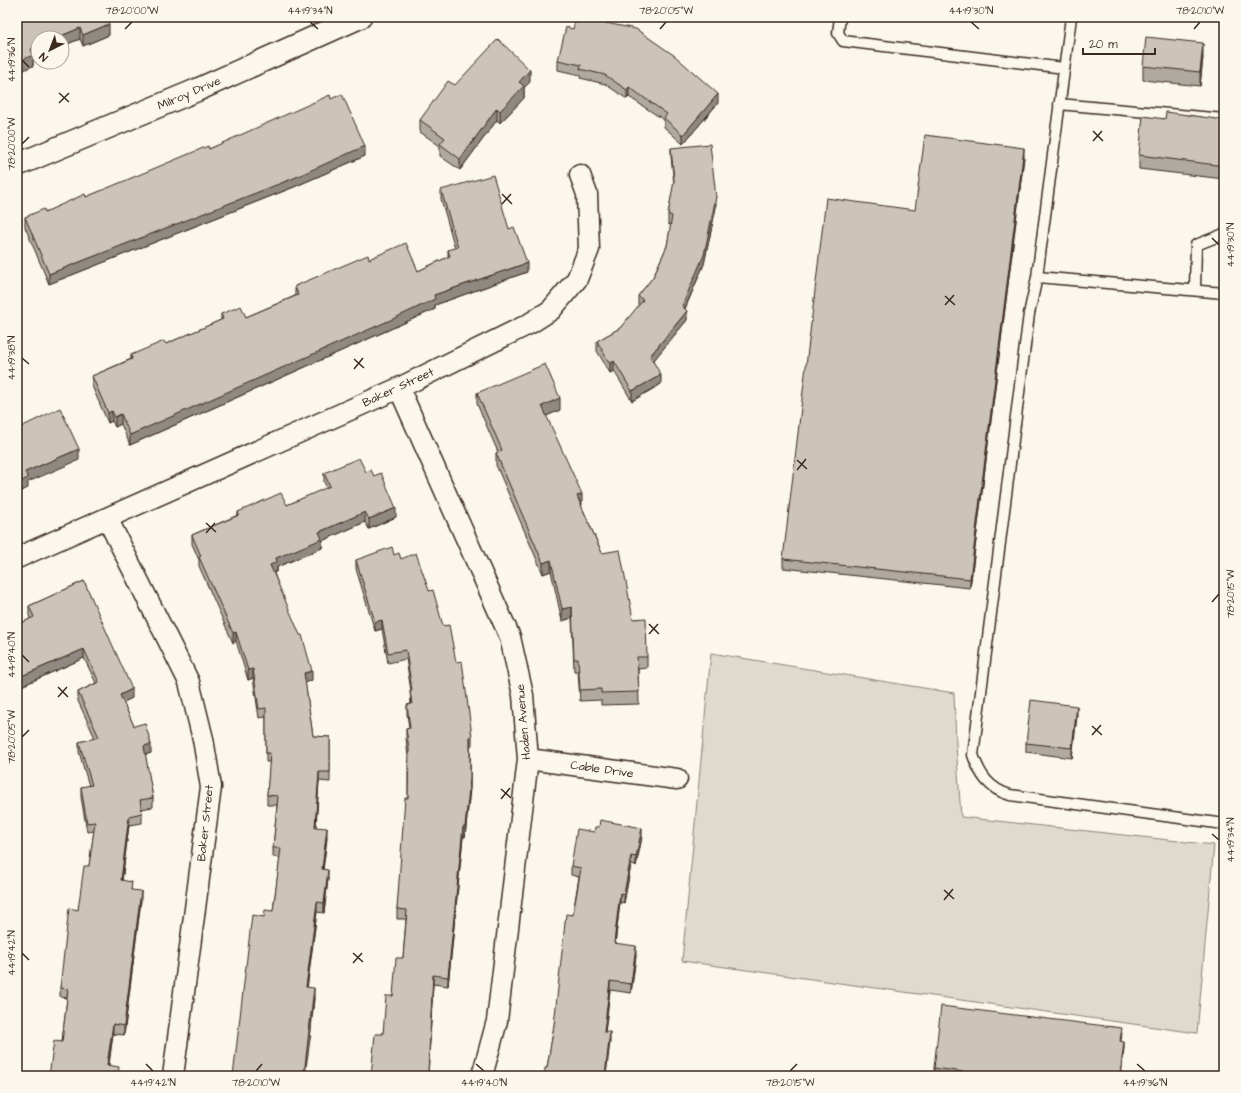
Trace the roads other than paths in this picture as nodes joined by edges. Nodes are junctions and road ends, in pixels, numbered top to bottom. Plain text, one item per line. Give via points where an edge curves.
1 (360, 17) edge
2 (840, 17) edge
3 (1071, 17) edge
4 (1064, 68) junction
5 (1060, 104) junction
6 (1224, 119) edge
7 (17, 165) edge
8 (580, 175) dead end
9 (1224, 234) edge
10 (1036, 277) junction
11 (1195, 290) junction
12 (1224, 293) edge
13 (399, 388) junction
14 (107, 518) junction
15 (17, 558) edge
16 (528, 759) junction
17 (677, 779) dead end
18 (1224, 824) edge
19 (173, 1076) edge
20 (482, 1076) edge

1 - 7 street, Milroy Drive via 197,90
2 - 4 lane via 838,33 843,41
3 - 4 lane
4 - 5 lane
5 - 6 lane
5 - 10 lane
8 - 13 street, Baker Street via 588,194 589,249 577,279 551,310 529,324
9 - 11 lane via 1196,245
10 - 11 lane
10 - 18 lane via 1029,314 973,755 978,770 999,792 1010,795
11 - 12 lane
13 - 14 street, Baker Street
13 - 16 street, Haden Avenue via 510,637 524,695
14 - 15 street, Baker Street
14 - 19 street, Baker Street via 188,682 211,787
16 - 17 street, Cable Drive
16 - 20 street, Haden Avenue via 497,1021

